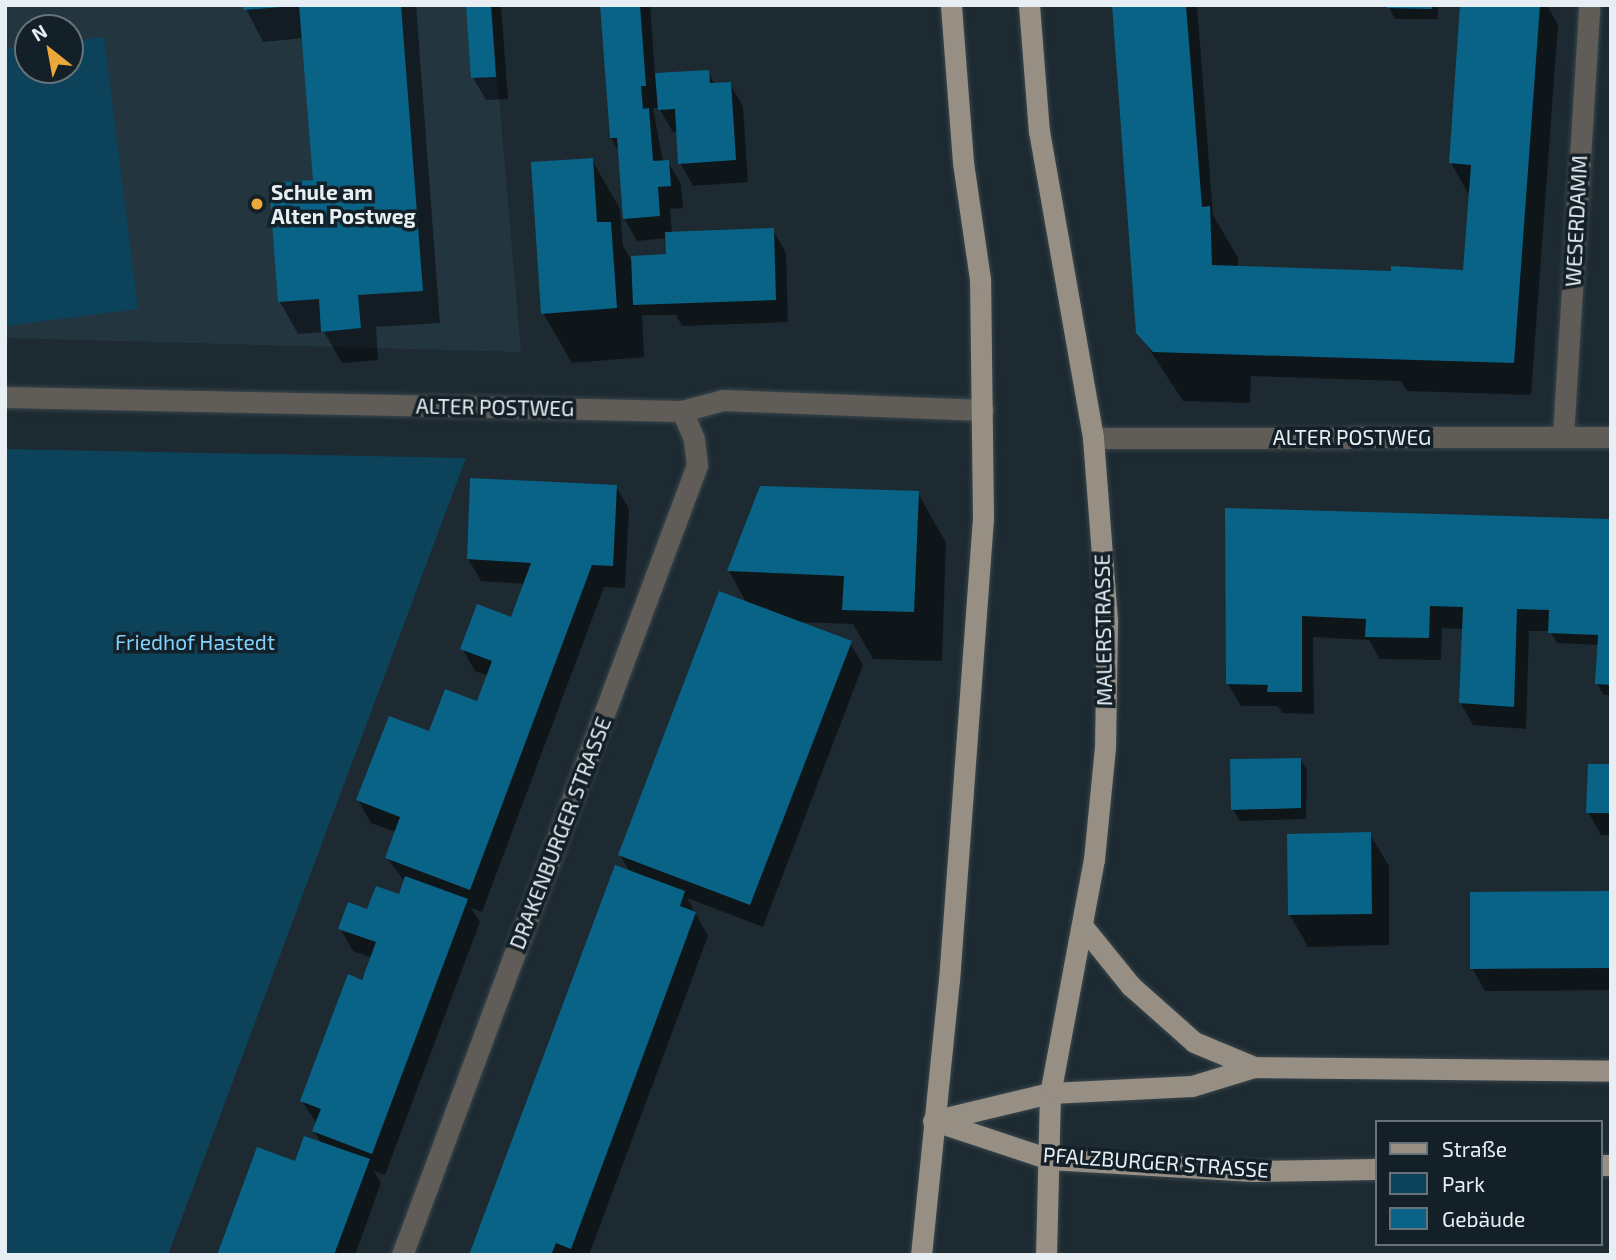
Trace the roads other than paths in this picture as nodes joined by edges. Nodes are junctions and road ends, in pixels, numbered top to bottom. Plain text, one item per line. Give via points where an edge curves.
1 (951, 5) edge
2 (1029, 5) edge
3 (1590, 5) edge
4 (5, 397) edge
5 (983, 410) junction
6 (681, 411) junction
7 (1563, 436) junction
8 (1093, 438) junction
9 (1611, 438) edge
10 (1084, 928) junction
11 (1254, 1067) junction
12 (1611, 1071) edge
13 (1050, 1093) junction
14 (933, 1121) junction
15 (1049, 1159) junction
16 (1374, 1169) edge
17 (402, 1255) edge
18 (921, 1255) edge
19 (1046, 1255) edge

1 - 5 main road via 963,162 979,279
2 - 8 main road, MALERSTRASSE via 1039,131
3 - 7 street, WESERDAMM
4 - 6 street, ALTER POSTWEG
5 - 6 street, ALTER POSTWEG via 723,400
5 - 14 main road via 983,518 974,676
6 - 17 street, DRAKENBURGER STRASSE via 694,439 697,466
7 - 8 street, ALTER POSTWEG
7 - 9 street, ALTER POSTWEG
8 - 10 main road, MALERSTRASSE via 1107,622 1105,747
10 - 11 main road via 1131,986 1194,1042
10 - 13 main road, MALERSTRASSE
11 - 12 main road
11 - 13 main road via 1192,1086
13 - 14 main road
13 - 15 main road, MALERSTRASSE
14 - 15 main road, PFALZBURGER STRASSE
14 - 18 main road
15 - 16 main road, PFALZBURGER STRASSE via 1253,1171
15 - 19 main road, MALERSTRASSE

